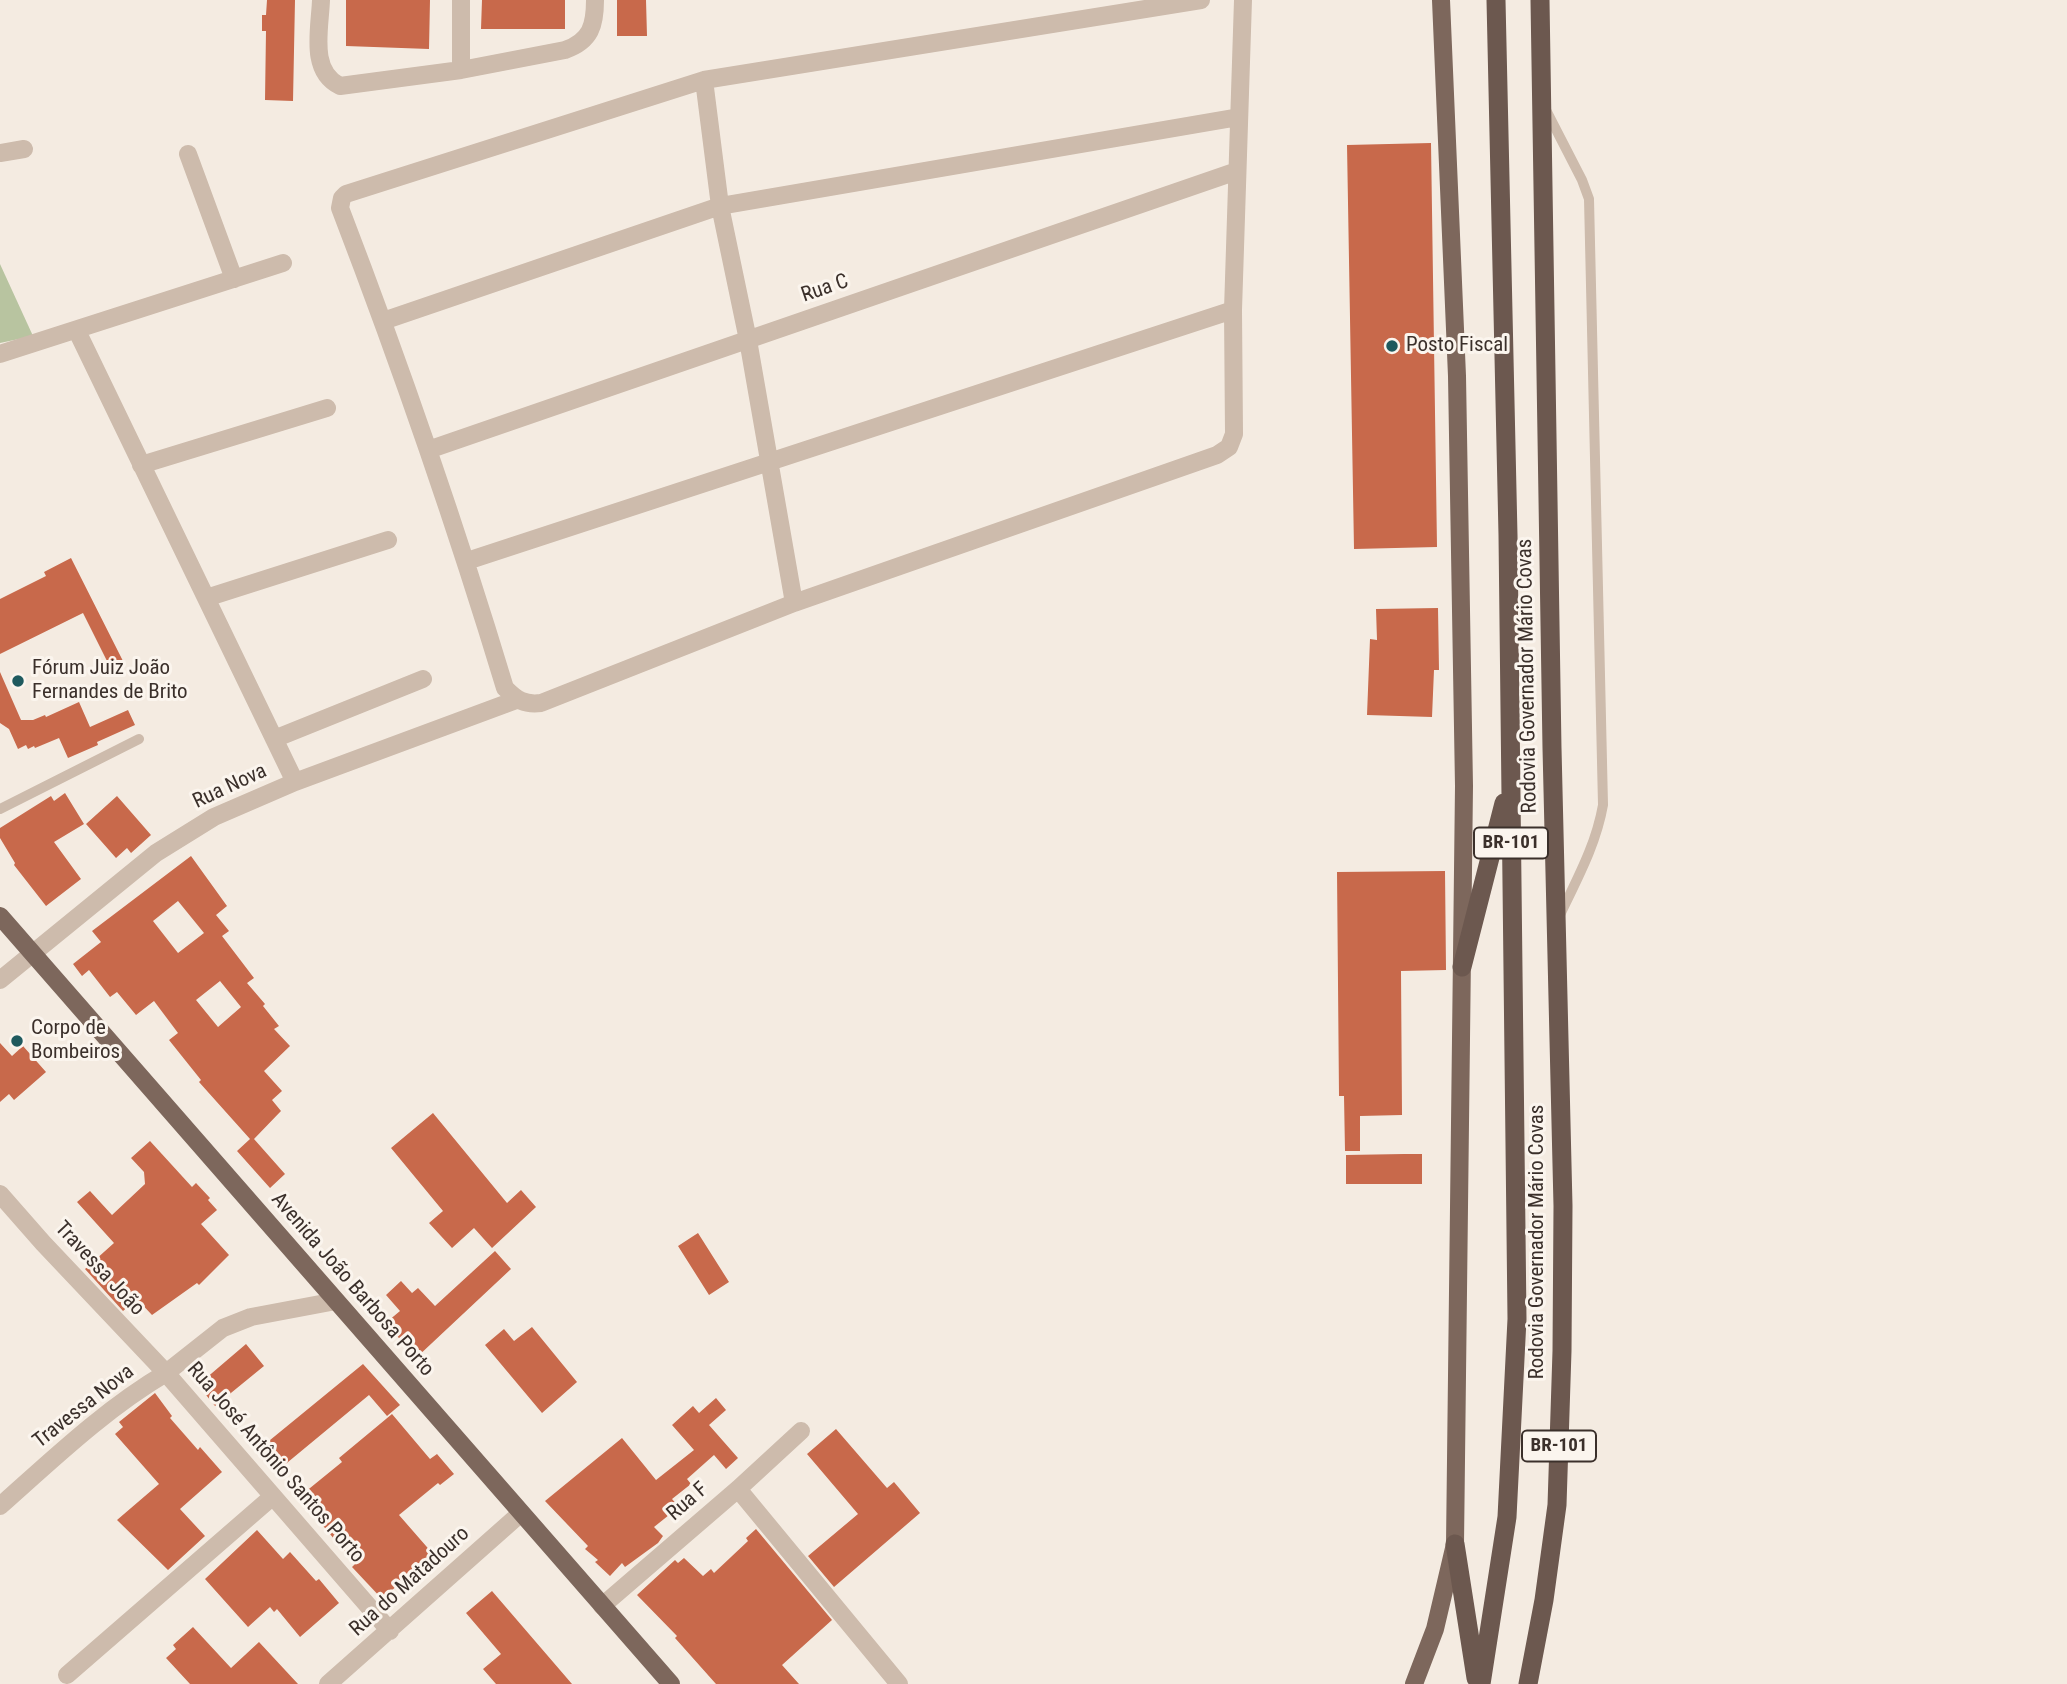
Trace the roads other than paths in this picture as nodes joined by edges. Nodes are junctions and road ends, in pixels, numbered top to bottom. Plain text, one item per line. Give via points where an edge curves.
1 (321, 0) edge
2 (461, 0) edge
3 (595, 0) edge
4 (1201, 0) edge
5 (1243, 0) edge
6 (1441, 0) edge
7 (1496, 0) edge
8 (1540, 0) edge
9 (461, 70) junction
10 (704, 80) junction
11 (1543, 103) junction
12 (1239, 117) junction
13 (24, 149) dead end
14 (0, 153) edge
15 (188, 154) dead end
16 (1237, 171) junction
17 (720, 206) junction
18 (283, 263) dead end
19 (234, 279) junction
20 (1233, 310) junction
21 (383, 321) junction
22 (77, 331) junction
23 (748, 340) junction
24 (0, 354) edge
25 (327, 408) dead end
26 (428, 450) junction
27 (770, 462) junction
28 (141, 465) junction
29 (388, 540) dead end
30 (467, 561) junction
31 (206, 598) junction
32 (794, 603) junction
33 (423, 680) dead end
34 (516, 700) junction
35 (274, 738) junction
36 (139, 739) dead end
37 (1510, 778) junction
38 (295, 782) junction
39 (0, 808) edge
40 (0, 916) edge
41 (1556, 924) junction
42 (32, 953) junction
43 (1461, 967) junction
44 (0, 980) edge
45 (0, 1194) edge
46 (336, 1301) junction
47 (166, 1373) junction
48 (801, 1431) dead end
49 (738, 1489) junction
50 (272, 1497) junction
51 (0, 1506) edge
52 (521, 1513) junction
53 (1455, 1544) junction
54 (602, 1606) junction
55 (390, 1631) junction
56 (67, 1675) dead end
57 (328, 1684) edge
58 (671, 1684) edge
59 (899, 1684) edge
60 (1414, 1684) edge
61 (1479, 1684) edge
62 (1528, 1684) edge

1 - 9 street via 321,65 325,75 340,86
2 - 9 street
3 - 9 street via 593,27 575,46
4 - 10 street
5 - 12 street
6 - 43 main road via 1462,592
7 - 37 highway, Rodovia Governador Mário Covas / BR-101
8 - 11 highway, Rodovia Governador Mário Covas / BR-101
10 - 17 street
10 - 21 street via 346,194 340,208
11 - 41 highway, Rodovia Governador Mário Covas / BR-101
11 - 41 lane via 1589,200 1602,791 1599,829
12 - 16 street
12 - 17 street
13 - 14 street
15 - 19 street
16 - 20 street
16 - 23 street, Rua C
17 - 21 street
17 - 23 street
18 - 19 street
19 - 22 street
20 - 27 street
20 - 32 street, Rua Nova via 1234,434 1229,447
21 - 26 street
22 - 24 street
22 - 28 street
23 - 26 street, Rua C
23 - 27 street
25 - 28 street
26 - 30 street
27 - 30 street
27 - 32 street
28 - 31 street
29 - 31 street
30 - 34 street via 505,688
31 - 35 street
32 - 34 street, Rua Nova via 541,703 528,705
33 - 35 street
34 - 38 street, Rua Nova
35 - 38 street
36 - 39 lane
37 - 43 highway
37 - 61 highway, Rodovia Governador Mário Covas / BR-101 via 1517,1319 1507,1517
38 - 42 street, Rua Nova via 214,817 156,853
40 - 42 main road, Avenida João Barbosa Porto
41 - 62 highway, Rodovia Governador Mário Covas / BR-101 via 1563,1206 1558,1493
42 - 44 street, Rua Nova
42 - 46 main road, Avenida João Barbosa Porto
43 - 53 main road
45 - 47 street, Travessa João
46 - 47 street, Rua José Antônio Santos Porto via 251,1317 223,1328
46 - 52 main road, Avenida João Barbosa Porto
47 - 50 street, Rua José Antônio Santos Porto
47 - 51 street, Travessa Nova via 107,1413
48 - 49 street, Rua F
49 - 54 street, Rua F
49 - 59 street
50 - 55 street, Rua José Antônio Santos Porto
50 - 56 street
52 - 54 main road, Avenida João Barbosa Porto
52 - 55 street, Rua do Matadouro
53 - 60 main road via 1434,1629
53 - 61 highway
54 - 58 main road, Avenida João Barbosa Porto
55 - 57 street, Rua do Matadouro

